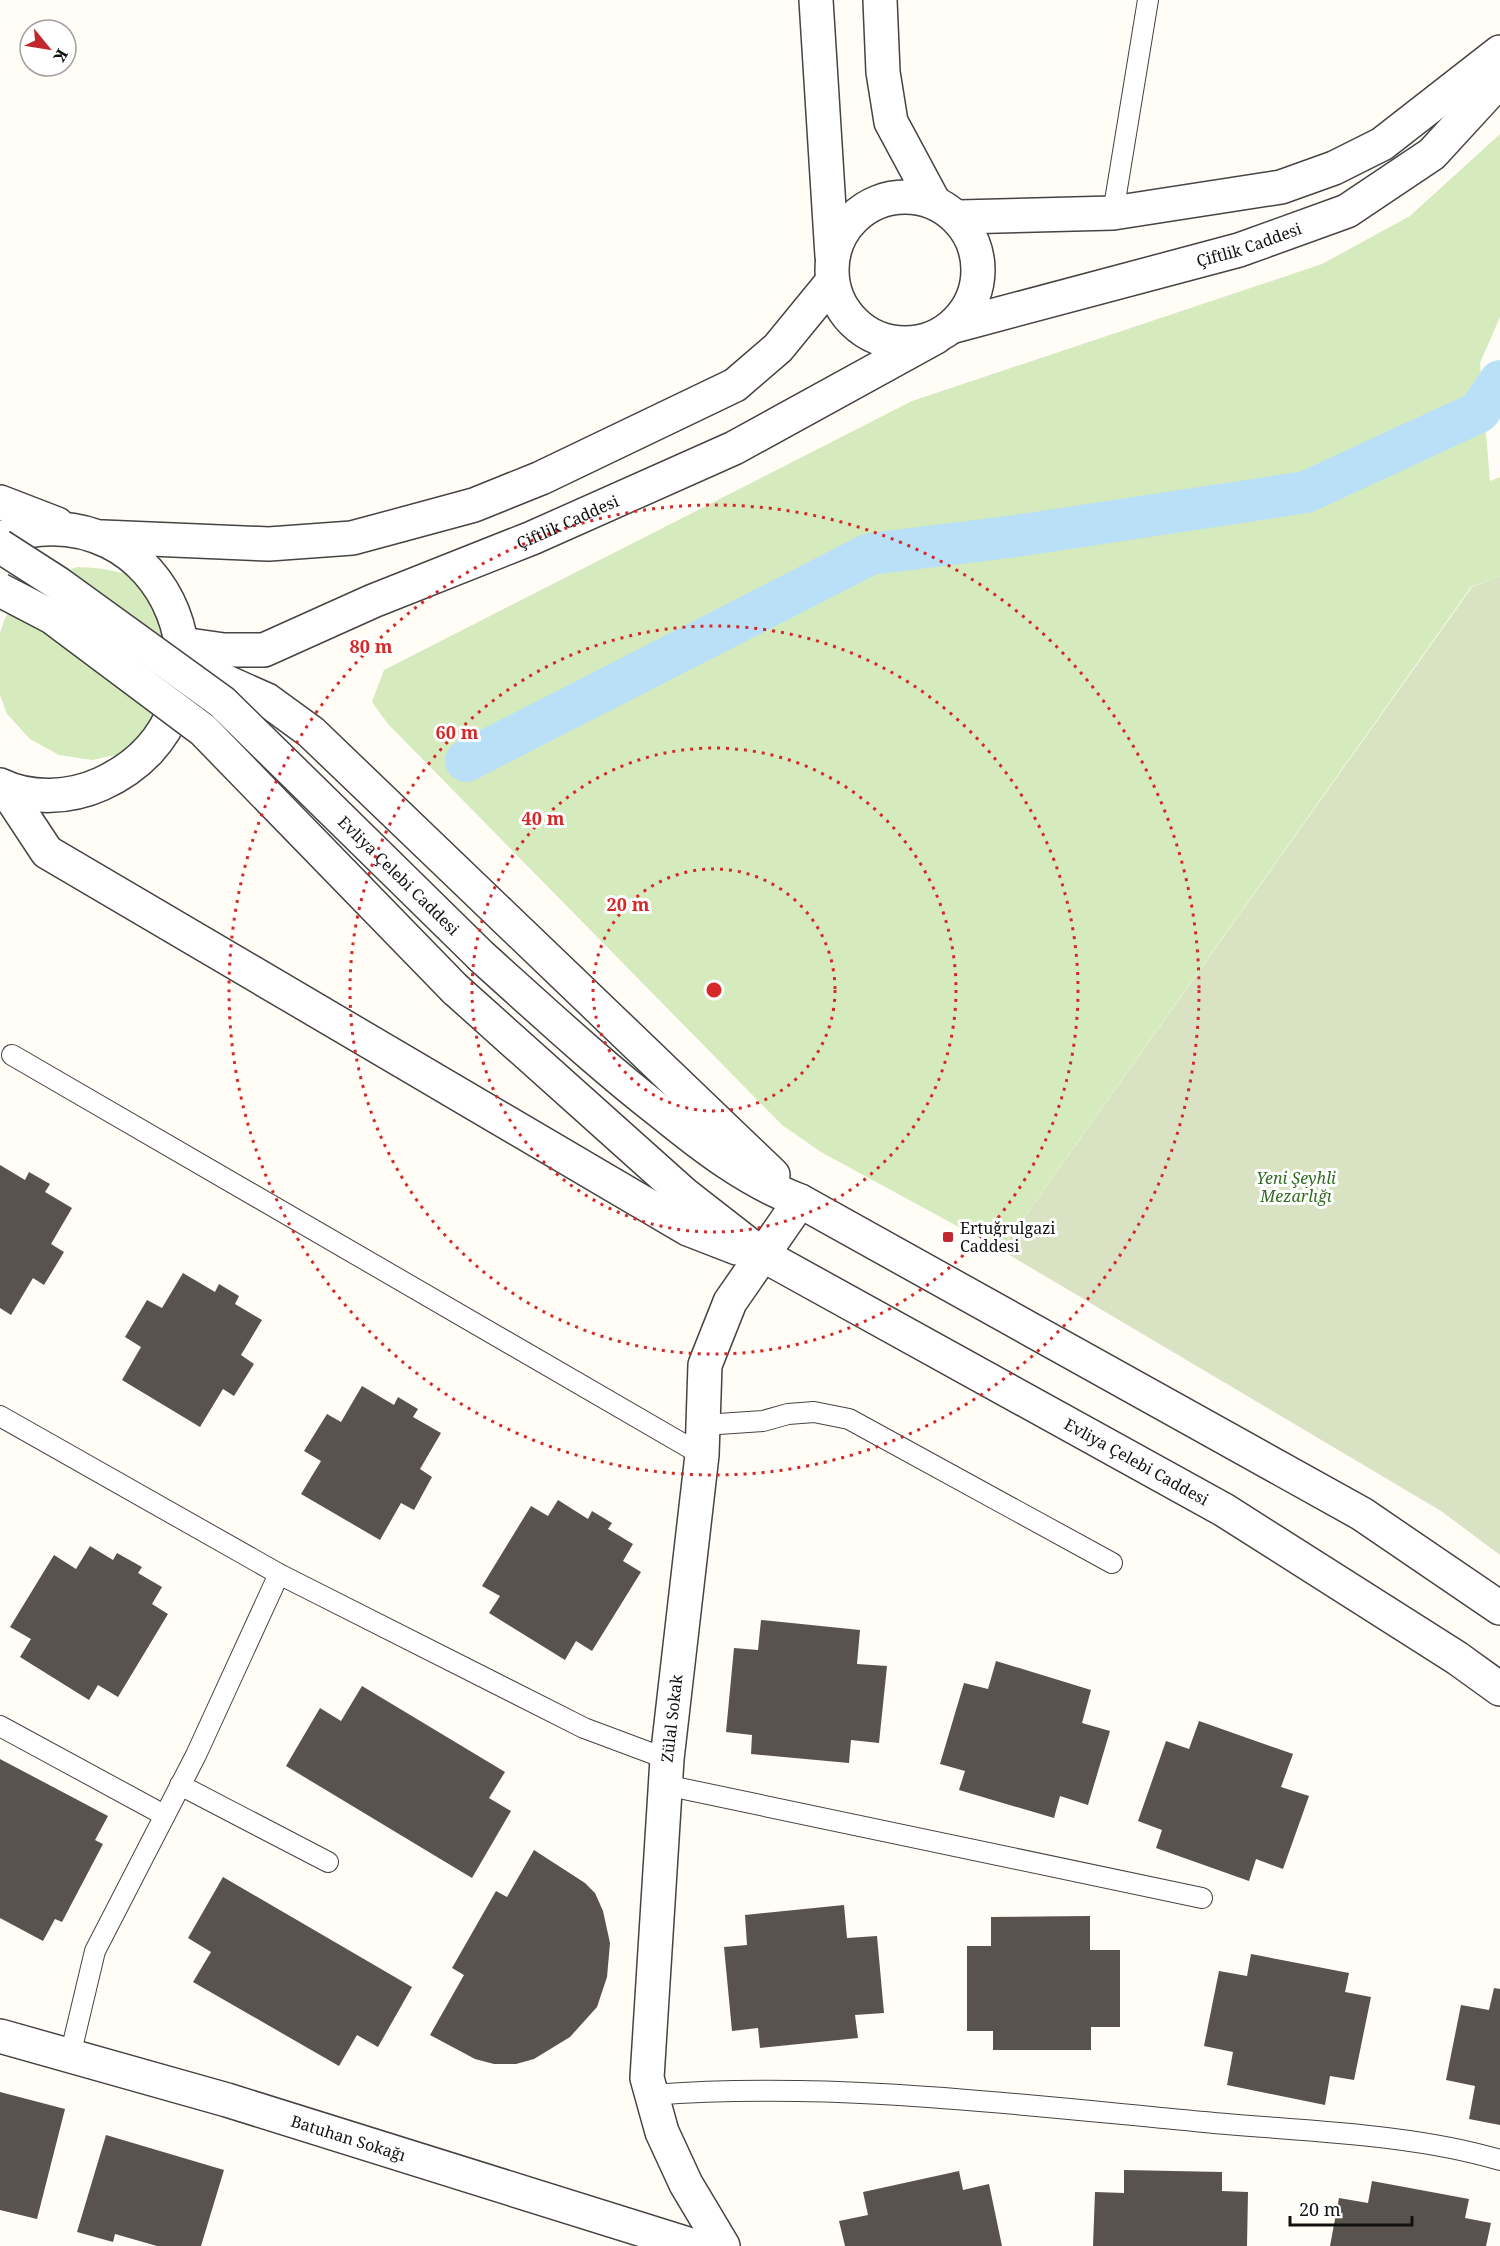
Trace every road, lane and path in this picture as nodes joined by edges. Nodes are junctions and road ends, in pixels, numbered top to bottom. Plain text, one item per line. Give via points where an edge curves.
1 (816, 0) edge
2 (880, 0) edge
3 (1148, 0) edge
4 (1500, 52) edge
5 (1500, 80) edge
6 (947, 210) junction
7 (1113, 213) junction
8 (832, 271) junction
9 (945, 332) junction
10 (0, 502) edge
11 (64, 527) junction
12 (0, 537) edge
13 (103, 537) junction
14 (0, 546) edge
15 (0, 590) edge
16 (183, 654) junction
17 (2, 786) edge
18 (12, 1055) dead end
19 (800, 1201) junction
20 (761, 1254) junction
21 (0, 1416) edge
22 (703, 1440) junction
23 (1112, 1563) dead end
24 (279, 1574) junction
25 (1500, 1608) edge
26 (1500, 1689) edge
27 (0, 1726) edge
28 (666, 1772) junction
29 (180, 1785) junction
30 (164, 1815) junction
31 (328, 1862) dead end
32 (1202, 1898) dead end
33 (0, 2036) edge
34 (70, 2056) junction
35 (652, 2095) junction
36 (1500, 2160) edge
37 (694, 2246) edge
38 (723, 2246) edge

1 - 8 street
2 - 6 street via 883,72 891,122
3 - 7 lane
4 - 7 street via 1382,144 1334,168 1281,187
5 - 9 street, Çiftlik Caddesi via 1432,154 1347,211 1239,250
6 - 7 street
6 - 8 street via 913,197 890,198 869,206 852,219 839,238
6 - 9 street via 976,249 979,270 976,291 967,310
8 - 9 street via 839,303 852,322 871,336 892,343 914,344
8 - 13 street via 778,348 735,385 562,468 474,505 352,538 269,544
9 - 16 street, Çiftlik Caddesi via 734,448 532,538 264,650
10 - 11 street
11 - 12 street via 26,529
11 - 13 street
13 - 16 street via 136,558 162,588 179,624
14 - 19 street, Evliya Çelebi Caddesi, bridge via 222,702 482,957 609,1072 698,1142 770,1189
15 - 20 street, Evliya Çelebi Caddesi, bridge via 52,617 203,730 455,989 684,1194
16 - 17 street via 176,706 156,744 123,774 84,792 40,796
16 - 19 street, Evliya Çelebi Caddesi via 267,700 311,732
17 - 20 street, Evliya Çelebi Caddesi via 47,852 688,1229
18 - 22 lane
19 - 20 street, Zülal Sokak
19 - 25 street, Evliya Çelebi Caddesi via 1362,1514
20 - 22 street, Zülal Sokak via 730,1302 705,1365
20 - 26 street, Evliya Çelebi Caddesi via 1224,1510
21 - 24 lane
22 - 23 lane via 788,1414 814,1412 849,1419
22 - 28 street, Zülal Sokak
24 - 28 lane
24 - 29 lane
27 - 30 lane
28 - 32 lane
28 - 35 street, Zülal Sokak via 647,2078
29 - 30 lane
29 - 31 lane
30 - 34 lane via 95,1951
33 - 34 street, Batuhan Sokağı
34 - 37 street, Batuhan Sokağı via 227,2100
35 - 36 lane via 708,2091 926,2096 1402,2141
35 - 38 street, Zülal Sokak via 662,2132 686,2184

